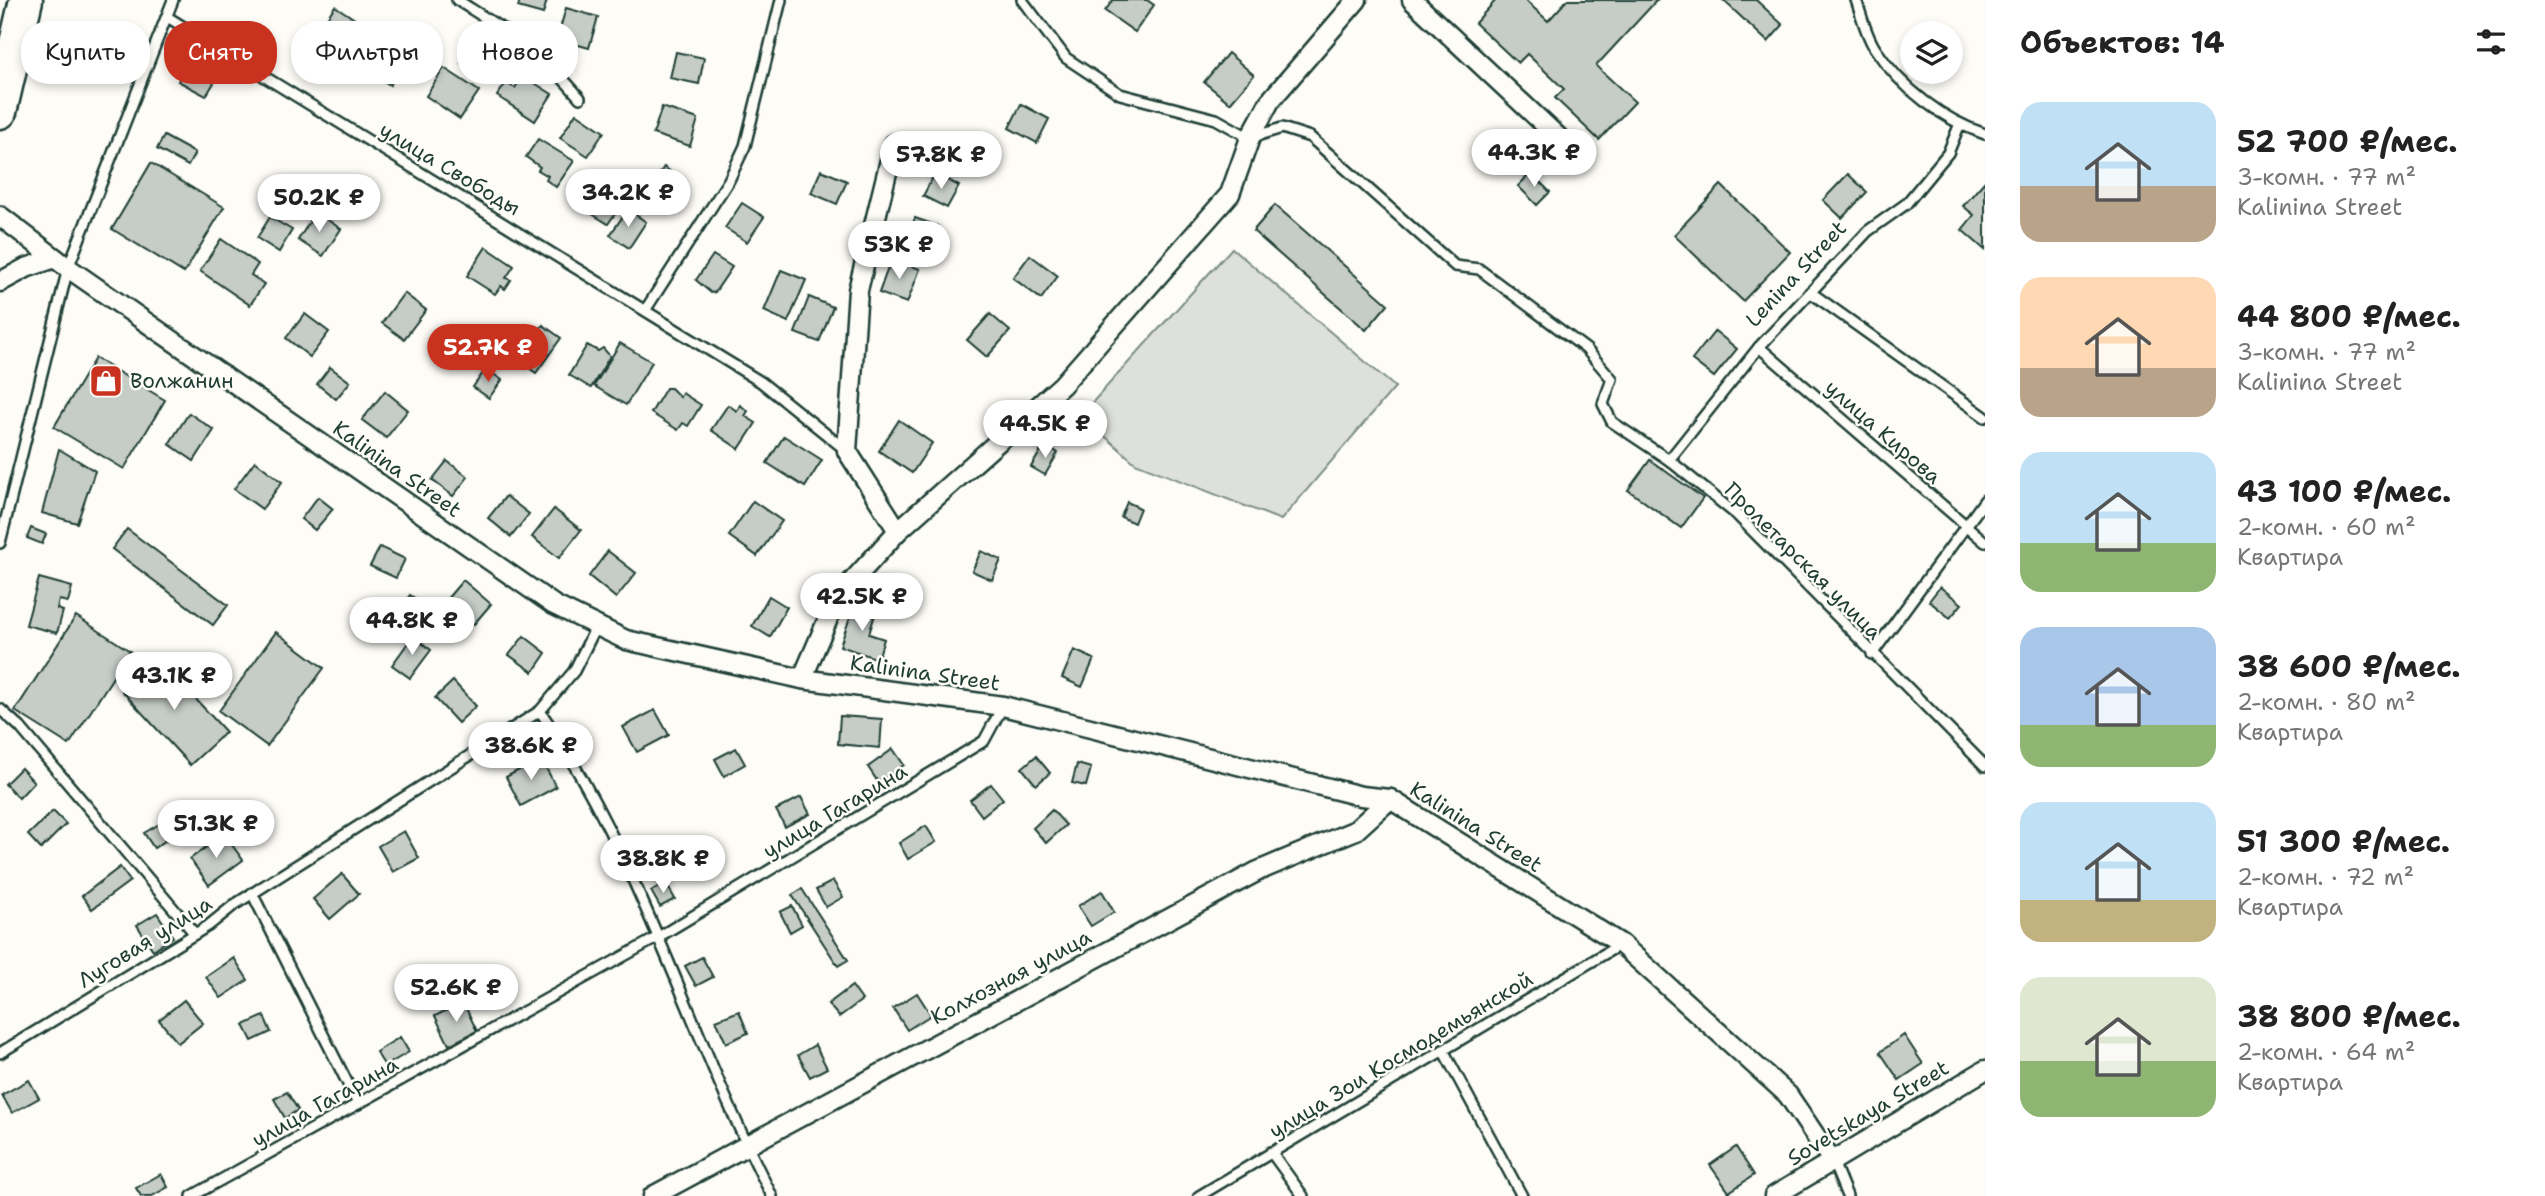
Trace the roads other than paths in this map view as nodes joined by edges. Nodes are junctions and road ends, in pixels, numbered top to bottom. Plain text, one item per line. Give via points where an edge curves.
1 (26, 0) edge
2 (173, 0) edge
3 (457, 0) edge
4 (780, 0) edge
5 (1022, 0) edge
6 (1357, 0) edge
7 (1412, 0) edge
8 (1856, 0) edge
9 (169, 18) junction
10 (580, 98) dead end
11 (0, 112) edge
12 (1959, 125) junction
13 (1985, 134) edge
14 (1558, 137) dead end
15 (1250, 138) junction
16 (894, 144) dead end
17 (0, 216) edge
18 (62, 263) junction
19 (0, 282) edge
20 (1810, 292) junction
21 (646, 309) junction
22 (1759, 347) junction
23 (1985, 418) edge
24 (848, 451) junction
25 (1669, 460) junction
26 (1985, 500) edge
27 (1965, 527) junction
28 (898, 531) junction
29 (1985, 542) edge
30 (0, 543) edge
31 (596, 627) junction
32 (1872, 654) junction
33 (802, 678) junction
34 (1003, 706) junction
35 (0, 709) edge
36 (540, 711) junction
37 (1985, 766) edge
38 (1390, 799) junction
39 (253, 893) junction
40 (195, 934) junction
41 (660, 936) junction
42 (1621, 944) junction
43 (1443, 1050) junction
44 (0, 1053) edge
45 (1985, 1070) edge
46 (358, 1104) junction
47 (746, 1146) junction
48 (1271, 1152) junction
49 (1833, 1162) junction
50 (192, 1196) edge
51 (653, 1196) edge
52 (772, 1196) edge
53 (1199, 1196) edge
54 (1303, 1196) edge
55 (1522, 1196) edge
56 (1774, 1196) edge
57 (1847, 1196) edge

1 - 11 highway
2 - 9 lane
3 - 10 lane via 509,30 552,65
4 - 21 lane via 745,146 729,180
5 - 15 lane via 1066,58 1120,94 1216,119
6 - 15 street via 1270,101
7 - 14 street
8 - 12 lane via 1875,49 1914,92
9 - 18 lane
9 - 21 lane, улица Свободы
12 - 13 lane
12 - 20 lane, Lenina Street via 1948,153 1906,204 1868,230
15 - 25 lane, Пролетарская улица via 1282,128 1310,138 1455,265 1479,269 1587,349 1612,379 1603,404 1612,422
15 - 28 street via 1230,194 1062,385
16 - 24 street via 858,290
17 - 18 street, Kalinina Street
18 - 19 street via 26,268
18 - 30 lane
18 - 31 street, Kalinina Street via 554,605
20 - 22 lane, Lenina Street
20 - 23 lane
21 - 24 lane, улица Свободы via 761,382
22 - 25 lane, Lenina Street
22 - 27 lane, улица Кирова
24 - 28 street
25 - 32 lane, Пролетарская улица via 1737,515
26 - 27 lane
27 - 29 lane, улица Кирова
27 - 32 lane
28 - 33 street via 837,598
31 - 33 street, Kalinina Street via 626,640
31 - 36 lane, Луговая улица via 575,671
32 - 37 lane, Пролетарская улица
33 - 34 street, Kalinina Street
34 - 38 street, Kalinina Street via 1361,796
34 - 41 lane, улица Гагарина via 984,741
35 - 40 lane
36 - 39 lane, Луговая улица
36 - 41 lane via 568,751
38 - 42 street, Kalinina Street
38 - 47 street, Колхозная улица via 1356,830 1258,871
39 - 40 lane, Луговая улица
39 - 46 lane
40 - 44 lane, Луговая улица
41 - 46 lane, улица Гагарина
41 - 47 lane
42 - 43 lane, улица Зои Космодемьянской
42 - 49 street, Kalinina Street via 1788,1095
43 - 48 lane, улица Зои Космодемьянской
43 - 55 lane
45 - 49 street, Sovetskaya Street
46 - 50 lane, улица Гагарина
47 - 51 street, Колхозная улица
47 - 52 lane
48 - 53 lane, улица Зои Космодемьянской
48 - 54 lane
49 - 56 street, Sovetskaya Street
49 - 57 lane

